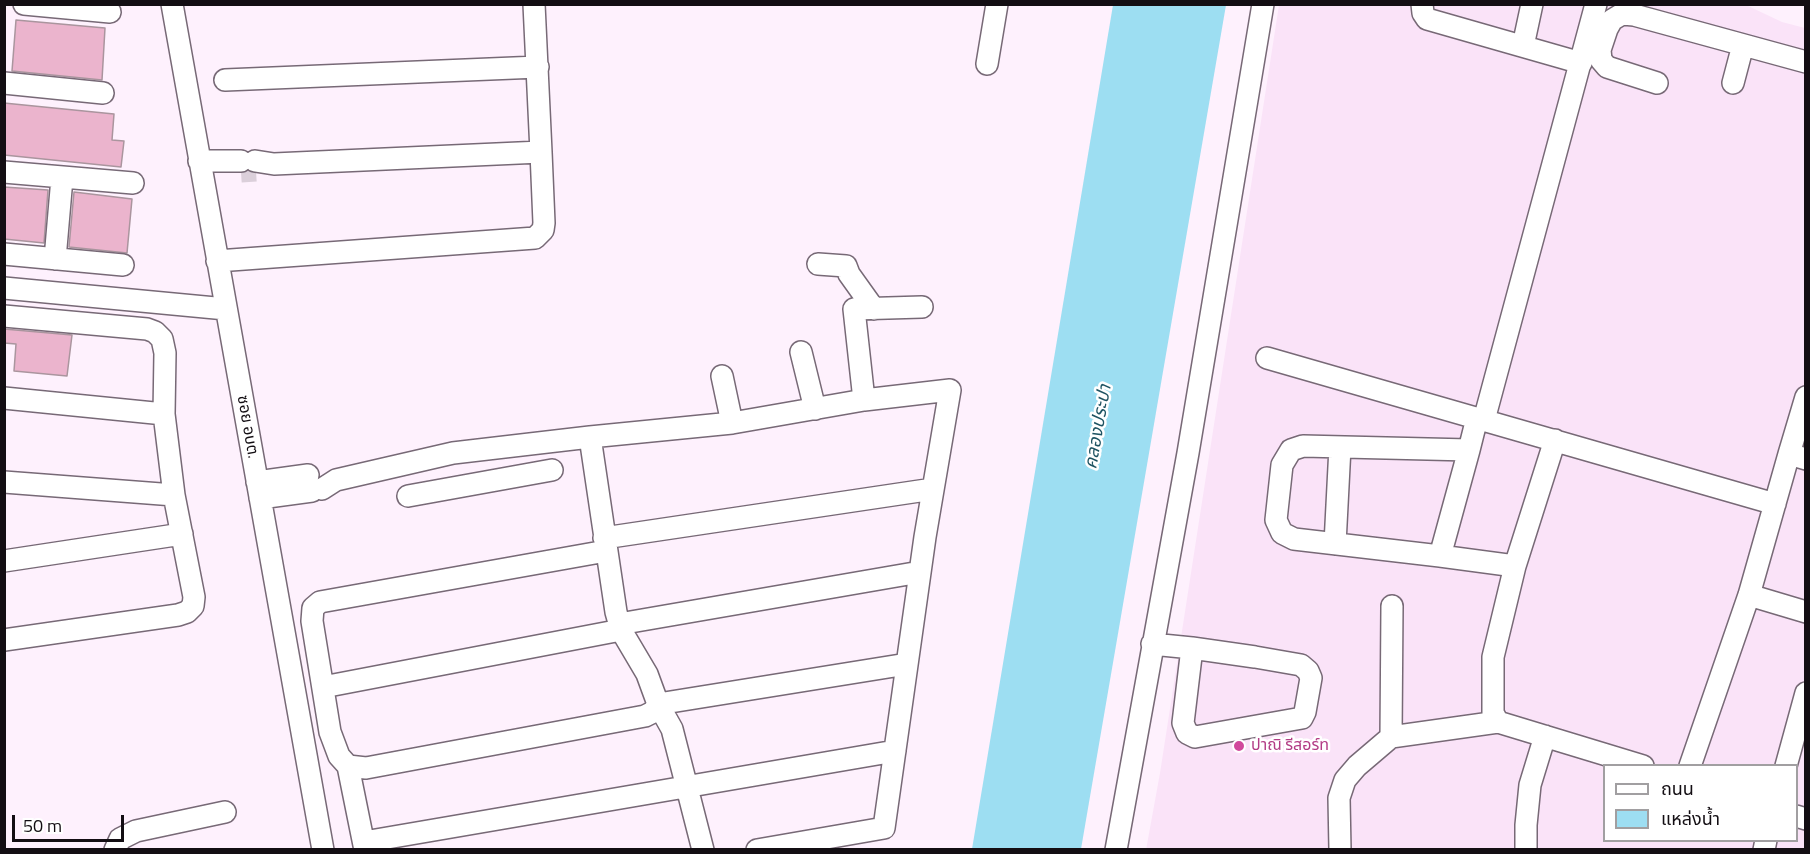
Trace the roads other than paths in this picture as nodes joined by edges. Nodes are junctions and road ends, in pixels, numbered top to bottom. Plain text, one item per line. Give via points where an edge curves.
1 (24, 4) edge
2 (172, 4) edge
3 (534, 4) edge
4 (997, 4) edge
5 (1263, 4) edge
6 (1422, 4) edge
7 (1532, 4) edge
8 (1596, 4) edge
9 (110, 12) dead end
10 (1743, 45) junction
11 (1523, 46) junction
12 (1806, 62) edge
13 (1581, 63) junction
14 (987, 64) dead end
15 (538, 67) junction
16 (225, 80) dead end
17 (4, 83) edge
18 (1657, 83) dead end
19 (1733, 83) dead end
20 (103, 93) dead end
21 (541, 152) junction
22 (201, 169) junction
23 (4, 172) edge
24 (62, 178) junction
25 (133, 183) dead end
26 (4, 254) edge
27 (55, 259) junction
28 (217, 261) junction
29 (818, 264) dead end
30 (123, 265) dead end
31 (4, 288) edge
32 (149, 302) junction
33 (922, 308) dead end
34 (226, 309) junction
35 (874, 309) junction
36 (4, 316) edge
37 (147, 329) junction
38 (801, 352) dead end
39 (1267, 358) dead end
40 (722, 376) dead end
41 (1806, 397) edge
42 (4, 398) edge
43 (864, 400) junction
44 (815, 409) junction
45 (164, 414) junction
46 (1480, 419) junction
47 (732, 423) junction
48 (590, 437) junction
49 (1555, 440) junction
50 (1340, 447) junction
51 (1469, 450) junction
52 (453, 453) junction
53 (1797, 457) edge
54 (552, 470) dead end
55 (4, 482) edge
56 (462, 486) junction
57 (933, 489) junction
58 (258, 490) junction
59 (174, 495) junction
60 (408, 496) dead end
61 (1775, 504) junction
62 (182, 534) junction
63 (1335, 544) junction
64 (605, 545) junction
65 (1440, 556) junction
66 (4, 561) edge
67 (1515, 566) junction
68 (920, 572) junction
69 (1749, 595) junction
70 (1392, 606) dead end
71 (1806, 612) edge
72 (620, 627) junction
73 (4, 640) edge
74 (1152, 644) junction
75 (1192, 648) junction
76 (907, 664) junction
77 (323, 687) junction
78 (1806, 693) edge
79 (658, 704) junction
80 (1498, 722) junction
81 (1391, 736) junction
82 (1545, 736) junction
83 (895, 751) junction
84 (1640, 764) edge
85 (1690, 764) edge
86 (1786, 764) edge
87 (348, 766) junction
88 (686, 786) junction
89 (225, 812) dead end
90 (365, 846) edge
91 (115, 849) edge
92 (323, 849) edge
93 (703, 849) edge
94 (757, 849) edge
95 (1116, 849) edge
96 (1340, 849) edge
97 (1526, 849) edge

1 - 9 street
2 - 22 street, ซอย อบต.
3 - 15 street
4 - 14 street
5 - 74 street
6 - 11 street via 1427,19
7 - 11 street
8 - 13 street
10 - 12 street
10 - 18 street via 1634,15 1622,14 1612,20 1600,50 1606,67
10 - 19 street
11 - 13 street
13 - 46 street
15 - 16 street
15 - 21 street
17 - 20 street
21 - 22 street
21 - 28 street via 544,223 535,238
22 - 28 street, ซอย อบต.
23 - 24 street
24 - 25 street
24 - 27 street
26 - 27 street
27 - 30 street
28 - 34 street, ซอย อบต.
29 - 35 street via 846,266
31 - 32 street
32 - 34 street
32 - 37 street
33 - 35 street
34 - 58 street, ซอย อบต.
35 - 43 street via 854,309
36 - 37 street
37 - 45 street via 162,339 165,353
38 - 44 street
39 - 46 street
40 - 47 street
41 - 53 street
42 - 45 street
43 - 44 street
43 - 57 street via 950,390
44 - 47 street
45 - 59 street
46 - 49 street
46 - 51 street
47 - 48 street
48 - 52 street
48 - 64 street
49 - 61 street
49 - 67 street
50 - 51 street
50 - 63 street
50 - 63 street via 1303,446 1291,450 1282,465 1276,520 1282,533 1294,539
51 - 65 street
52 - 56 street
52 - 58 street via 319,482
53 - 61 street
54 - 56 street
55 - 59 street
56 - 60 street
57 - 64 street
57 - 68 street
58 - 92 street, ซอย อบต.
59 - 62 street
61 - 69 street
62 - 66 street
62 - 73 street via 194,597 194,606 187,612
63 - 65 street
64 - 72 street
64 - 77 street via 320,602 313,609 312,621
65 - 67 street
67 - 80 street via 1493,657 1493,713
68 - 72 street
68 - 76 street
69 - 71 street
69 - 85 street
70 - 81 street
72 - 77 street
72 - 79 street
74 - 75 street
74 - 95 street
75 - 75 street via 1183,723 1187,733 1195,737 1302,718 1311,678 1301,665
76 - 79 street
76 - 83 street
77 - 87 street via 330,732 339,756
78 - 86 street
79 - 87 street via 645,716 366,768
79 - 88 street via 672,729
80 - 81 street
80 - 82 street
81 - 96 street via 1345,780 1339,798
82 - 84 street
82 - 97 street via 1530,785
83 - 88 street
83 - 94 street via 884,828
87 - 90 street
88 - 90 street
88 - 93 street
89 - 91 street via 136,831 120,839

